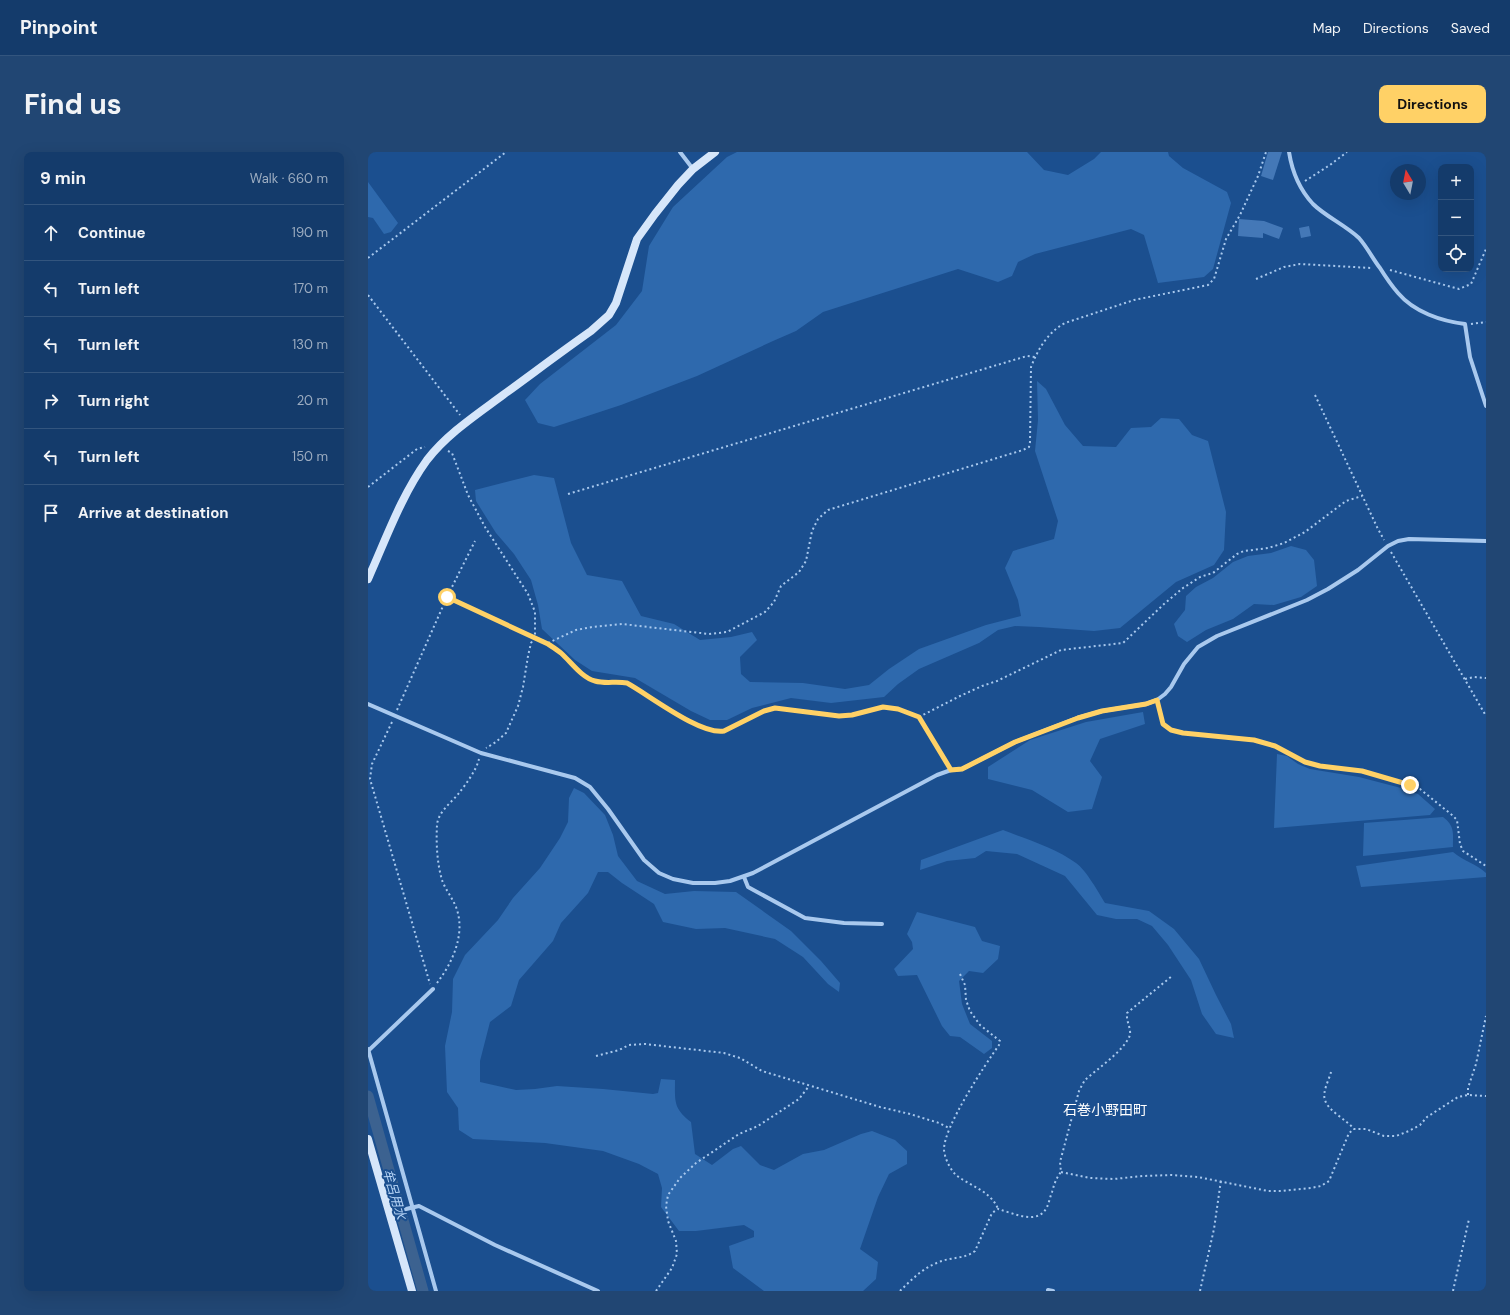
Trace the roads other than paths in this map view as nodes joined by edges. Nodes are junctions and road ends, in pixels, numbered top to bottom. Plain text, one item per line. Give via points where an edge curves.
1 (680, 152) edge
2 (715, 152) edge
3 (1289, 152) edge
4 (693, 169) junction
5 (1486, 406) edge
6 (1486, 541) edge
7 (368, 579) edge
8 (368, 704) edge
9 (744, 877) junction
10 (882, 924) dead end
11 (433, 989) road end
12 (368, 1050) edge
13 (368, 1139) edge
14 (410, 1207) junction
15 (391, 1212) junction
16 (412, 1291) edge
17 (436, 1291) edge
18 (598, 1291) edge

1 - 4 street
2 - 4 street
3 - 5 street via 1298,183 1313,204 1360,240 1398,294 1413,306 1433,316 1452,323 1465,324 1470,357
4 - 7 street via 637,238 616,303 609,315 591,331 466,422 428,460 399,508
6 - 9 street via 1398,541 1328,589 1217,636 1198,647 1184,664 1171,687 1157,700 1078,718 1015,742 962,769 937,775
8 - 9 street via 481,753 575,778 590,787 644,860 659,873 693,883 715,883
9 - 10 street via 748,887 805,918
11 - 12 street
12 - 14 street
13 - 15 street
14 - 15 street
14 - 17 street
14 - 18 street via 419,1206 495,1246
15 - 16 street

